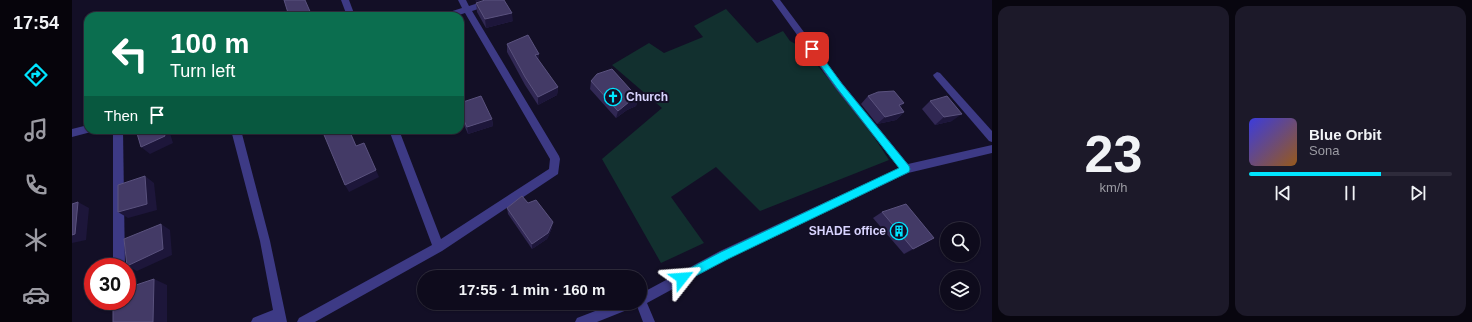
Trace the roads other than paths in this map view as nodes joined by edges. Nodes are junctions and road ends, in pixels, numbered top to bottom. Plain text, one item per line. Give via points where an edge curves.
1 (345, 0) edge
2 (497, 0) edge
3 (776, 0) edge
4 (465, 5) edge
5 (350, 12) edge
6 (453, 12) edge
7 (937, 75) dead end
8 (84, 130) edge
9 (72, 133) edge
10 (118, 134) edge
11 (237, 134) edge
12 (396, 134) edge
13 (992, 138) edge
14 (992, 149) edge
15 (906, 169) junction
16 (438, 247) junction
17 (119, 258) edge
18 (647, 296) edge
19 (613, 310) edge
20 (644, 310) edge
21 (280, 318) edge
22 (257, 322) edge
23 (303, 322) edge
24 (580, 322) edge
25 (649, 322) edge

1 - 5 street
2 - 4 street
3 - 15 street
4 - 6 street
4 - 16 street via 555,158 554,170
7 - 13 street
8 - 9 street
10 - 17 street
11 - 21 street via 265,241
12 - 16 street
14 - 15 street
15 - 18 street via 724,255
16 - 23 street
19 - 24 street
20 - 25 street
21 - 22 street

